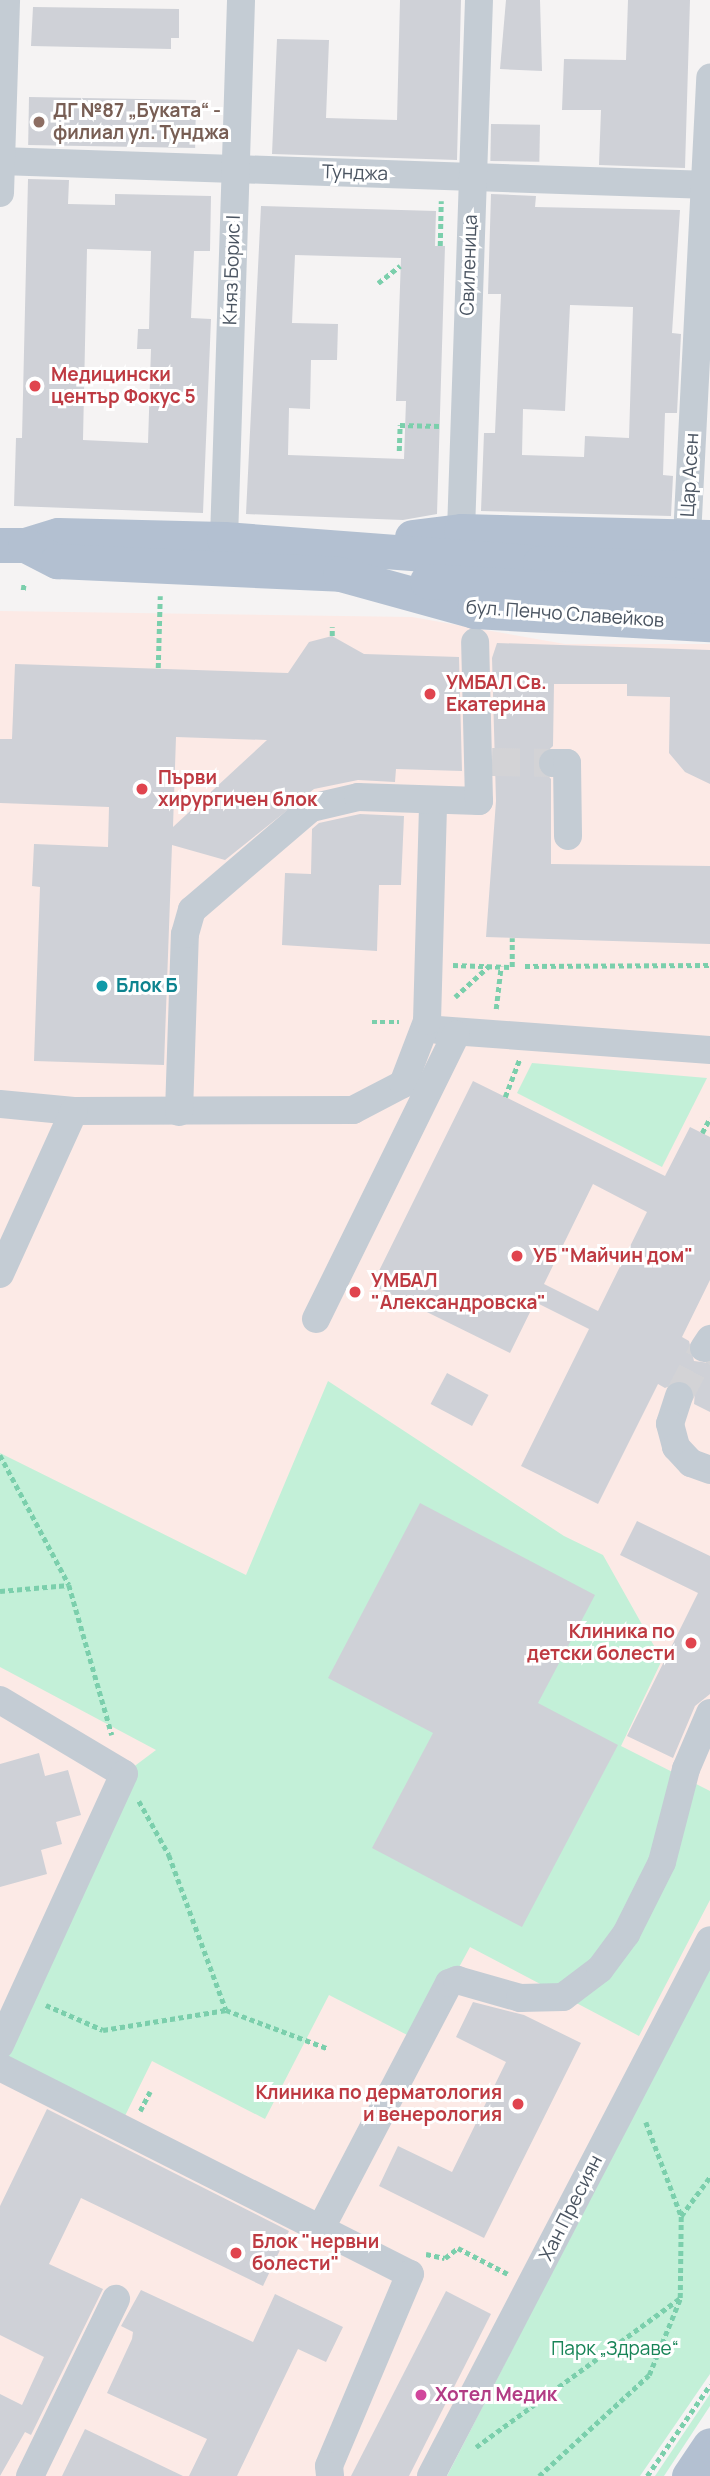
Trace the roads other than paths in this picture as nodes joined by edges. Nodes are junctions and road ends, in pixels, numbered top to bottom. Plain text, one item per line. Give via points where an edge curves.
1 (6, 0) edge
2 (241, 0) edge
3 (479, 0) edge
4 (710, 78) edge
5 (1, 162) edge
6 (235, 169) junction
7 (472, 177) junction
8 (707, 185) edge
9 (0, 193) edge
10 (703, 350) edge
11 (461, 530) junction
12 (699, 537) edge
13 (225, 539) junction
14 (13, 545) edge
15 (347, 560) junction
16 (710, 569) edge
17 (710, 597) edge
18 (710, 624) edge
19 (475, 642) dead end
20 (552, 763) dead end
21 (433, 800) junction
22 (568, 836) dead end
23 (426, 1024) junction
24 (456, 1035) junction
25 (710, 1050) edge
26 (0, 1104) edge
27 (74, 1111) junction
28 (179, 1112) junction
29 (0, 1274) edge
30 (316, 1319) dead end
31 (679, 1396) tunnel mouth
32 (710, 1470) edge
33 (0, 1700) edge
34 (710, 1713) edge
35 (710, 1940) edge
36 (0, 2044) edge
37 (0, 2067) edge
38 (322, 2226) junction
39 (116, 2299) dead end
40 (710, 2445) edge
41 (30, 2476) edge
42 (330, 2476) edge
43 (431, 2476) edge
44 (689, 2476) edge

1 - 5 street
2 - 6 street, Княз Борис I
3 - 7 street, Свиленица
4 - 8 street, Цар Асен
5 - 6 street, Тунджа
5 - 9 street
6 - 7 street, Тунджа
6 - 13 street, Княз Борис I
7 - 8 street, Тунджа
7 - 11 street, Свиленица
8 - 10 street, Цар Асен
10 - 12 street, Цар Асен
11 - 12 main road, бул. Пенчо Славейков
11 - 15 main road, бул. Пенчо Славейков
13 - 14 main road, бул. Пенчо Славейков via 58,535
13 - 15 main road, бул. Пенчо Славейков
14 - 15 main road, бул. Пенчо Славейков via 57,561
15 - 16 main road, бул. Пенчо Славейков
15 - 17 main road, бул. Пенчо Славейков via 540,591
15 - 18 main road, бул. Пенчо Славейков via 474,611
19 - 21 street via 486,762 479,801
20 - 22 street via 567,763
21 - 23 street
21 - 28 street via 358,797 311,808 192,910 185,934
23 - 24 street
23 - 28 street via 402,1084 353,1110
24 - 25 street
24 - 30 street
26 - 27 street
27 - 28 street
27 - 29 street
31 - 32 street via 670,1424 676,1447 691,1463
33 - 36 street via 124,1774
34 - 38 street via 686,1769 663,1862 626,1934 600,1969 563,1997 520,1998 457,1980 449,1983
35 - 43 street, Хан Пресиян
37 - 38 street
38 - 42 street via 410,2274 329,2466
39 - 41 street
40 - 44 main road

